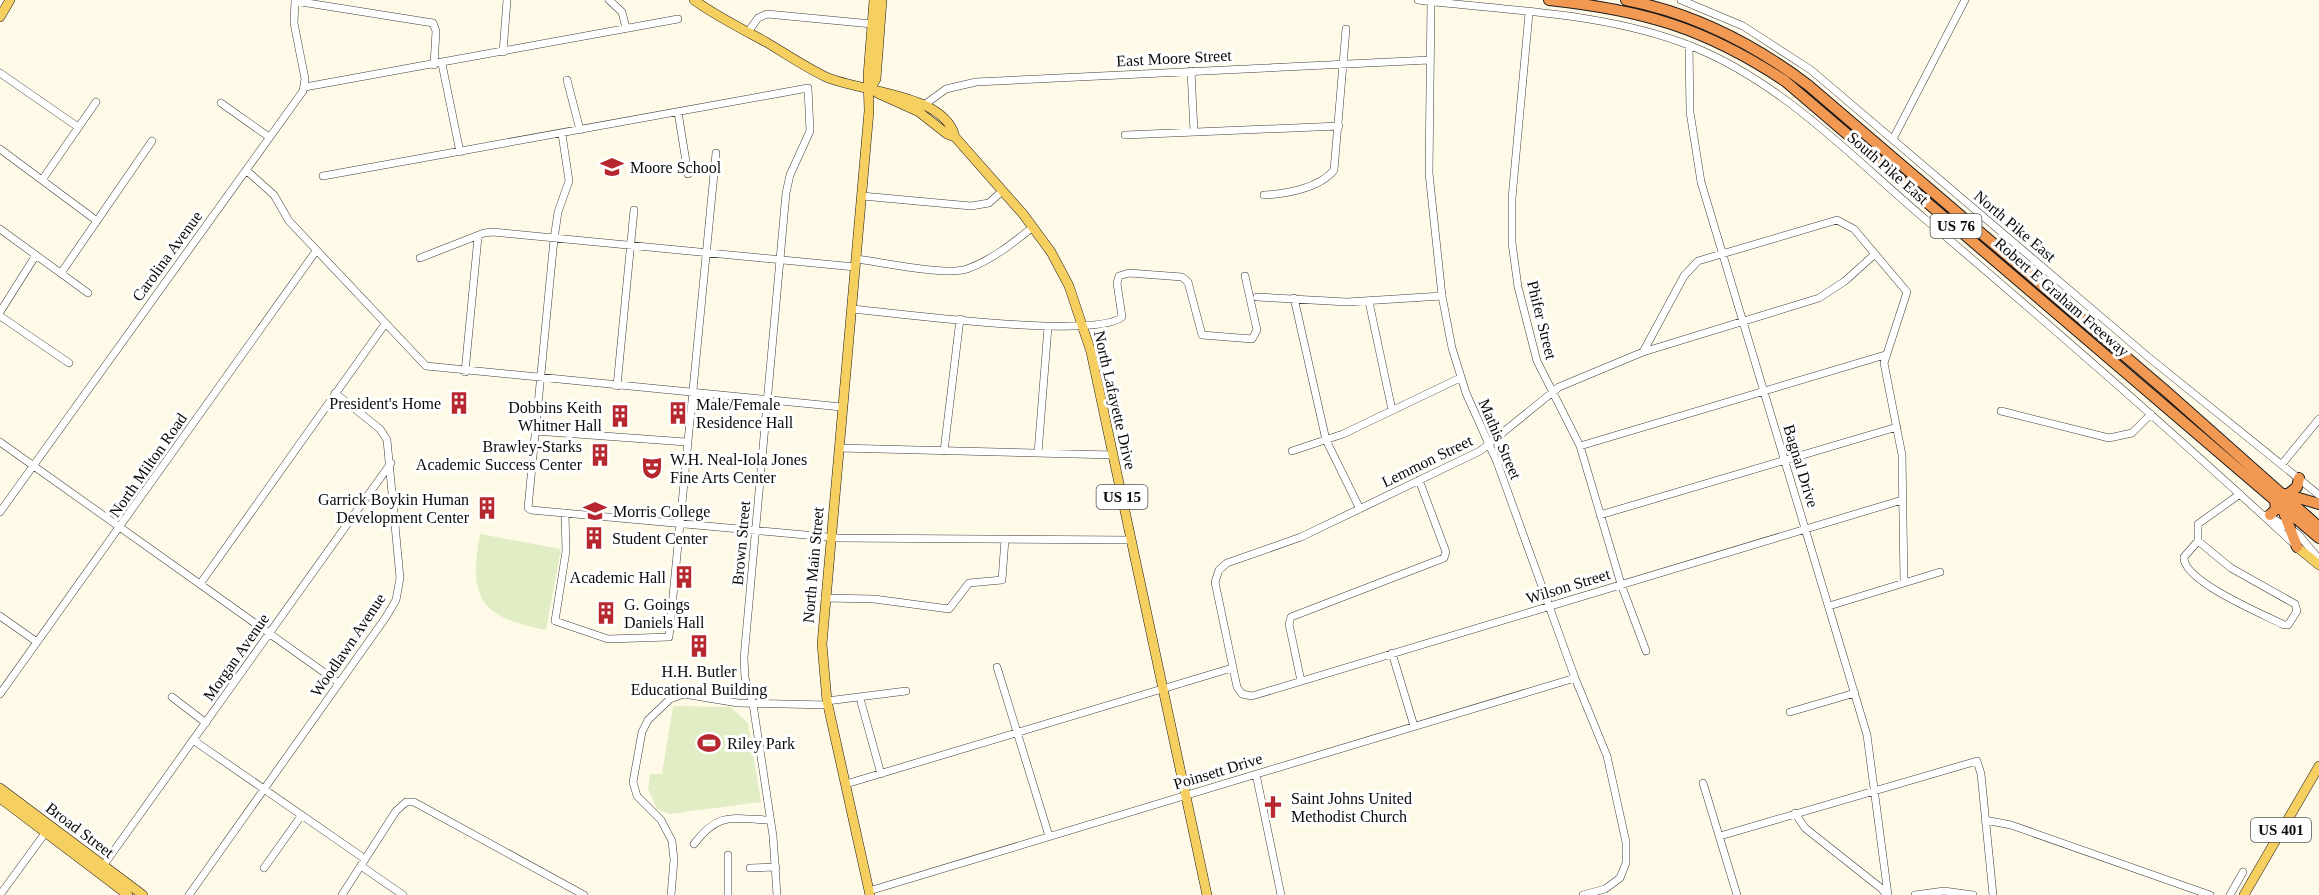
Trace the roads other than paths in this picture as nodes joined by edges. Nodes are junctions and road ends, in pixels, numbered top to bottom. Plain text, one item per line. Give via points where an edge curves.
1 (10, 0) edge
2 (295, 0) edge
3 (507, 0) edge
4 (609, 0) edge
5 (694, 0) edge
6 (874, 0) edge
7 (882, 0) edge
8 (1418, 0) edge
9 (1549, 0) edge
10 (1626, 0) edge
11 (1681, 0) edge
12 (1965, 0) edge
13 (1431, 2) junction
14 (1529, 13) junction
15 (0, 16) edge
16 (678, 19) dead end
17 (872, 24) junction
18 (626, 28) junction
19 (1346, 29) dead end
20 (748, 32) junction
21 (1689, 45) junction
22 (503, 52) junction
23 (1430, 60) junction
24 (1344, 64) junction
25 (438, 65) junction
26 (1191, 71) junction
27 (0, 73) edge
28 (567, 80) dead end
29 (305, 87) junction
30 (870, 89) junction
31 (96, 102) dead end
32 (221, 103) dead end
33 (924, 105) junction
34 (678, 112) junction
35 (1339, 126) junction
36 (78, 127) junction
37 (580, 130) junction
38 (1194, 132) junction
39 (954, 133) junction
40 (562, 134) junction
41 (1125, 135) dead end
42 (269, 137) junction
43 (1893, 139) junction
44 (152, 141) dead end
45 (0, 150) edge
46 (460, 152) junction
47 (716, 153) dead end
48 (246, 170) junction
49 (688, 174) dead end
50 (323, 176) dead end
51 (42, 180) junction
52 (1002, 191) junction
53 (1264, 195) dead end
54 (862, 196) junction
55 (634, 210) dead end
56 (97, 221) junction
57 (1033, 226) junction
58 (0, 229) edge
59 (477, 237) junction
60 (554, 239) junction
61 (630, 246) junction
62 (316, 250) junction
63 (707, 252) junction
64 (1722, 252) junction
65 (1875, 254) junction
66 (36, 255) junction
67 (420, 258) dead end
68 (782, 260) junction
69 (856, 263) junction
70 (61, 273) junction
71 (1245, 276) dead end
72 (88, 293) dead end
73 (1442, 296) junction
74 (1257, 297) dead end
75 (1294, 298) junction
76 (1369, 302) junction
77 (852, 309) junction
78 (0, 314) edge
79 (960, 319) junction
80 (1743, 321) junction
81 (384, 324) junction
82 (1048, 327) junction
83 (1084, 327) junction
84 (1643, 352) junction
85 (1885, 355) junction
86 (69, 363) dead end
87 (465, 372) junction
88 (1460, 378) junction
89 (540, 380) junction
90 (617, 386) junction
91 (1552, 391) junction
92 (1764, 391) junction
93 (335, 393) junction
94 (692, 393) junction
95 (768, 400) junction
96 (842, 407) junction
97 (1392, 410) junction
98 (2001, 411) dead end
99 (2151, 414) junction
100 (2319, 419) edge
101 (1897, 427) junction
102 (535, 431) junction
103 (1326, 440) junction
104 (0, 441) edge
105 (686, 442) junction
106 (1489, 444) junction
107 (1580, 446) junction
108 (839, 448) junction
109 (944, 451) junction
110 (1292, 451) dead end
111 (1038, 453) junction
112 (1113, 455) junction
113 (1785, 460) junction
114 (391, 463) junction
115 (2282, 464) junction
116 (34, 466) junction
117 (2299, 478) junction
118 (1419, 480) junction
119 (2240, 494) junction
120 (2319, 495) edge
121 (2281, 496) junction
122 (1902, 500) junction
123 (2319, 504) edge
124 (1360, 509) junction
125 (0, 512) edge
126 (566, 513) junction
127 (1600, 515) junction
128 (2266, 515) junction
129 (678, 523) junction
130 (120, 527) junction
131 (2289, 527) junction
132 (2319, 527) edge
133 (1805, 529) junction
134 (756, 531) junction
135 (830, 537) junction
136 (2319, 538) edge
137 (1005, 539) junction
138 (1131, 540) junction
139 (2198, 541) junction
140 (2298, 547) junction
141 (2319, 559) edge
142 (2319, 565) edge
143 (1940, 572) dead end
144 (1904, 583) junction
145 (200, 584) junction
146 (1621, 584) junction
147 (825, 598) junction
148 (1549, 605) junction
149 (1829, 606) junction
150 (0, 616) edge
151 (269, 633) junction
152 (37, 642) junction
153 (1646, 651) dead end
154 (1392, 653) junction
155 (997, 667) dead end
156 (1232, 668) junction
157 (1575, 678) junction
158 (1301, 681) junction
159 (339, 683) junction
160 (1163, 689) junction
161 (906, 691) dead end
162 (1855, 693) junction
163 (0, 694) edge
164 (172, 698) dead end
165 (861, 702) dead end
166 (828, 703) junction
167 (753, 704) junction
168 (1790, 712) dead end
169 (206, 723) junction
170 (1414, 726) junction
171 (1017, 733) junction
172 (193, 740) junction
173 (2319, 766) edge
174 (880, 774) junction
175 (1256, 774) junction
176 (1703, 783) dead end
177 (846, 784) junction
178 (0, 788) edge
179 (263, 790) junction
180 (1874, 790) junction
181 (1186, 795) junction
182 (0, 799) edge
183 (1795, 813) junction
184 (301, 816) junction
185 (770, 820) junction
186 (1985, 820) junction
187 (48, 830) junction
188 (1720, 836) junction
189 (1049, 837) junction
190 (694, 844) dead end
191 (728, 855) dead end
192 (363, 862) junction
193 (103, 866) junction
194 (776, 867) junction
195 (264, 868) dead end
196 (750, 868) dead end
197 (2243, 872) dead end
198 (870, 893) edge
199 (0, 895) edge
200 (129, 895) edge
201 (142, 895) edge
202 (189, 895) edge
203 (342, 895) edge
204 (403, 895) edge
205 (583, 895) edge
206 (671, 895) edge
207 (728, 895) edge
208 (777, 895) edge
209 (1208, 895) edge
210 (1281, 895) edge
211 (1583, 895) edge
212 (1737, 895) edge
213 (1887, 895) edge
214 (1915, 895) edge
215 (1973, 895) edge
216 (1993, 895) edge
217 (2210, 895) edge
218 (2230, 895) edge
219 (2244, 895) edge

1 - 15 main road
2 - 25 street via 433,23
2 - 29 street via 295,30
3 - 22 street
4 - 18 street via 622,12
5 - 20 main road
6 - 17 main road
7 - 30 main road via 876,79
8 - 13 street, South Pike East
9 - 121 highway, Robert E Graham Freeway / US 76 via 1619,9 1679,25 1736,50 1785,81
10 - 121 highway, Robert E Graham Freeway / US 76 via 1714,28 1798,78
11 - 43 street, North Pike East via 1734,22 1791,55
12 - 43 street
13 - 14 street, South Pike East
13 - 23 street, Mathis Street
14 - 21 street, South Pike East via 1632,27
14 - 91 street, Phifer Street via 1513,174 1512,243 1531,343
16 - 18 street
17 - 20 street via 767,14 758,18
17 - 30 main road
18 - 22 street
19 - 24 street
20 - 30 main road via 827,77
21 - 64 street, Bagnal Drive via 1695,157
21 - 99 street, South Pike East via 1737,68 1792,106
22 - 25 street
23 - 24 street, East Moore Street
23 - 73 street, Mathis Street via 1429,173
24 - 26 street, East Moore Street
24 - 35 street
25 - 29 street
25 - 46 street
26 - 33 street, East Moore Street via 976,82 946,89
26 - 38 street
27 - 36 street
28 - 37 street
29 - 42 street, Carolina Avenue
30 - 33 main road, North Lafayette Drive via 892,92
30 - 39 main road via 919,112 947,134
30 - 54 main road, North Main Street
31 - 36 street
32 - 42 street
33 - 39 main road, North Lafayette Drive
34 - 37 street
34 - 49 street
34 - 68 street, Brown Street via 808,88 811,126 788,182
35 - 38 street
35 - 53 street via 1335,167 1328,177 1293,190
36 - 51 street
37 - 40 street
38 - 41 street
39 - 52 main road, North Lafayette Drive / US 15
40 - 46 street
40 - 60 street via 569,181
42 - 48 street, Carolina Avenue
43 - 115 street, North Pike East via 2146,356
44 - 56 street
45 - 51 street
46 - 50 street
47 - 63 street
48 - 62 street via 274,195 285,216
48 - 116 street, Carolina Avenue
51 - 56 street
52 - 54 street via 990,203 971,206
52 - 57 main road, North Lafayette Drive / US 15
54 - 69 main road, North Main Street
55 - 61 street
56 - 70 street
57 - 69 street via 1000,252 965,269
57 - 83 main road, North Lafayette Drive / US 15 via 1062,272
58 - 66 street
59 - 60 street via 493,232
59 - 67 street
59 - 87 street
60 - 61 street
60 - 89 street
61 - 63 street
61 - 90 street
62 - 81 street
62 - 130 street, North Milton Road
63 - 68 street
63 - 94 street
64 - 65 street via 1837,220 1854,229
64 - 80 street, Bagnal Drive
64 - 84 street via 1698,261 1686,272
65 - 80 street, Lemmon Street via 1826,295
65 - 85 street via 1907,292
66 - 70 street
66 - 78 street
68 - 69 street
68 - 95 street, Brown Street
69 - 77 main road, North Main Street
70 - 72 street
71 - 83 street via 1257,330 1252,339 1202,335 1189,285 1182,277 1129,273 1119,276 1117,283 1122,316 1108,324
73 - 76 street
73 - 88 street, Mathis Street
74 - 75 street
75 - 76 street
75 - 103 street
76 - 97 street
77 - 79 street
77 - 96 main road, North Main Street
78 - 86 street
79 - 82 street
79 - 109 street
80 - 84 street, Lemmon Street
80 - 92 street, Bagnal Drive
81 - 87 street via 426,366
81 - 93 street
82 - 83 street
82 - 111 street
83 - 112 main road, North Lafayette Drive / US 15
84 - 91 street, Lemmon Street
85 - 92 street
85 - 101 street
87 - 89 street
88 - 97 street
88 - 106 street, Mathis Street
89 - 90 street
89 - 102 street
90 - 94 street
91 - 106 street, Lemmon Street
91 - 107 street, Phifer Street
92 - 107 street
92 - 113 street, Bagnal Drive
93 - 114 street, Woodlawn Avenue via 383,432
93 - 145 street
94 - 95 street
94 - 105 street
95 - 96 street
95 - 134 street, Brown Street
96 - 108 main road, North Main Street
97 - 103 street
98 - 99 street via 2109,438 2132,433
99 - 119 street, South Pike East
100 - 115 street
101 - 113 street
101 - 122 street via 1902,455
102 - 105 street
102 - 126 street via 528,508
103 - 110 street
103 - 124 street
104 - 116 street
105 - 129 street
106 - 118 street, Lemmon Street
106 - 148 street, Mathis Street
107 - 127 street, Phifer Street
108 - 109 street
108 - 135 main road, North Main Street
109 - 111 street
111 - 112 street
112 - 138 main road, North Lafayette Drive / US 15
113 - 127 street
113 - 133 street, Bagnal Drive
114 - 151 street, Morgan Avenue
114 - 159 street, Woodlawn Avenue via 399,591 386,617
115 - 117 street, North Pike East
116 - 125 street, Carolina Avenue
116 - 130 street
117 - 120 street, North Pike East
117 - 121 highway via 2297,487
118 - 124 street, Lemmon Street
118 - 158 street via 1446,552 1444,558 1291,617 1288,624
119 - 128 street, South Pike East
119 - 139 street via 2198,524
121 - 123 highway
121 - 128 highway via 2276,509
121 - 131 highway
121 - 132 highway, Robert E Graham Freeway / US 76
121 - 136 highway, Robert E Graham Freeway / US 76
122 - 133 street, Wilson Street
122 - 144 street
124 - 156 street, Lemmon Street via 1294,540 1227,563 1216,574 1215,589
126 - 129 street
126 - 129 street via 566,551 555,621 608,639 669,637
127 - 146 street, Phifer Street
128 - 131 street, South Pike East
128 - 140 street, South Pike East
129 - 134 street
130 - 145 street
130 - 152 street, North Milton Road
131 - 140 highway
131 - 141 street, South Pike East
133 - 146 street, Wilson Street
133 - 149 street, Bagnal Drive
134 - 135 street
134 - 167 street, Brown Street via 744,668
135 - 137 street
135 - 147 main road, North Main Street
137 - 138 street
137 - 147 street via 1002,580 969,583 949,609 874,599
138 - 160 main road, North Lafayette Drive / US 15
139 - 139 street via 2226,565 2295,604 2297,610 2288,625 2208,586 2189,570 2184,557
140 - 142 main road, South Pike East
143 - 144 street
144 - 149 street
145 - 151 street
146 - 148 street, Wilson Street
146 - 153 street, Phifer Street
147 - 166 main road, North Main Street via 822,662
148 - 154 street, Wilson Street
148 - 157 street, Mathis Street
149 - 162 street, Bagnal Drive
150 - 152 street
151 - 159 street
151 - 169 street, Morgan Avenue
152 - 163 street, North Milton Road
154 - 158 street, Wilson Street
154 - 170 street
155 - 171 street
156 - 158 street, Wilson Street via 1237,687 1242,694 1252,696
156 - 160 street
157 - 170 street, Poinsett Drive
157 - 211 street, Mathis Street via 1611,770 1626,842 1624,870 1609,887
159 - 179 street, Woodlawn Avenue
160 - 171 street
160 - 181 main road, North Lafayette Drive / US 15
161 - 166 street
162 - 168 street
162 - 180 street, Bagnal Drive via 1867,735
164 - 169 street
165 - 174 street
166 - 167 street
166 - 177 main road, North Main Street
167 - 185 street, Brown Street
167 - 206 street via 688,694 670,699 657,709 642,732 633,782 637,796 661,820 672,841
169 - 172 street, Morgan Avenue
170 - 175 street, Poinsett Drive
171 - 174 street
171 - 189 street
172 - 179 street
172 - 193 street, Morgan Avenue
173 - 219 main road, US 401
174 - 177 street
175 - 181 street, Poinsett Drive
175 - 210 street
176 - 188 street
177 - 198 main road, North Main Street
178 - 187 main road, Broad Street
179 - 184 street
179 - 202 street, Woodlawn Avenue
180 - 183 street
180 - 186 street via 1977,761
180 - 213 street, Bagnal Drive
181 - 189 street, Poinsett Drive
181 - 209 main road, North Lafayette Drive / US 15
182 - 187 main road, Broad Street
183 - 188 street
183 - 213 street via 1806,828
184 - 192 street
184 - 195 street
185 - 190 street via 720,820 710,825
185 - 194 street, Brown Street
186 - 216 street
186 - 217 street via 2011,825
187 - 193 main road, Broad Street
187 - 199 street
187 - 200 main road, Broad Street
188 - 212 street
189 - 198 street, Poinsett Drive
191 - 207 street
192 - 203 street
192 - 204 street
192 - 205 street via 396,811 406,802 417,803
193 - 201 main road, Broad Street
194 - 196 street
194 - 208 street, Brown Street
197 - 218 street
214 - 215 street via 1944,891

